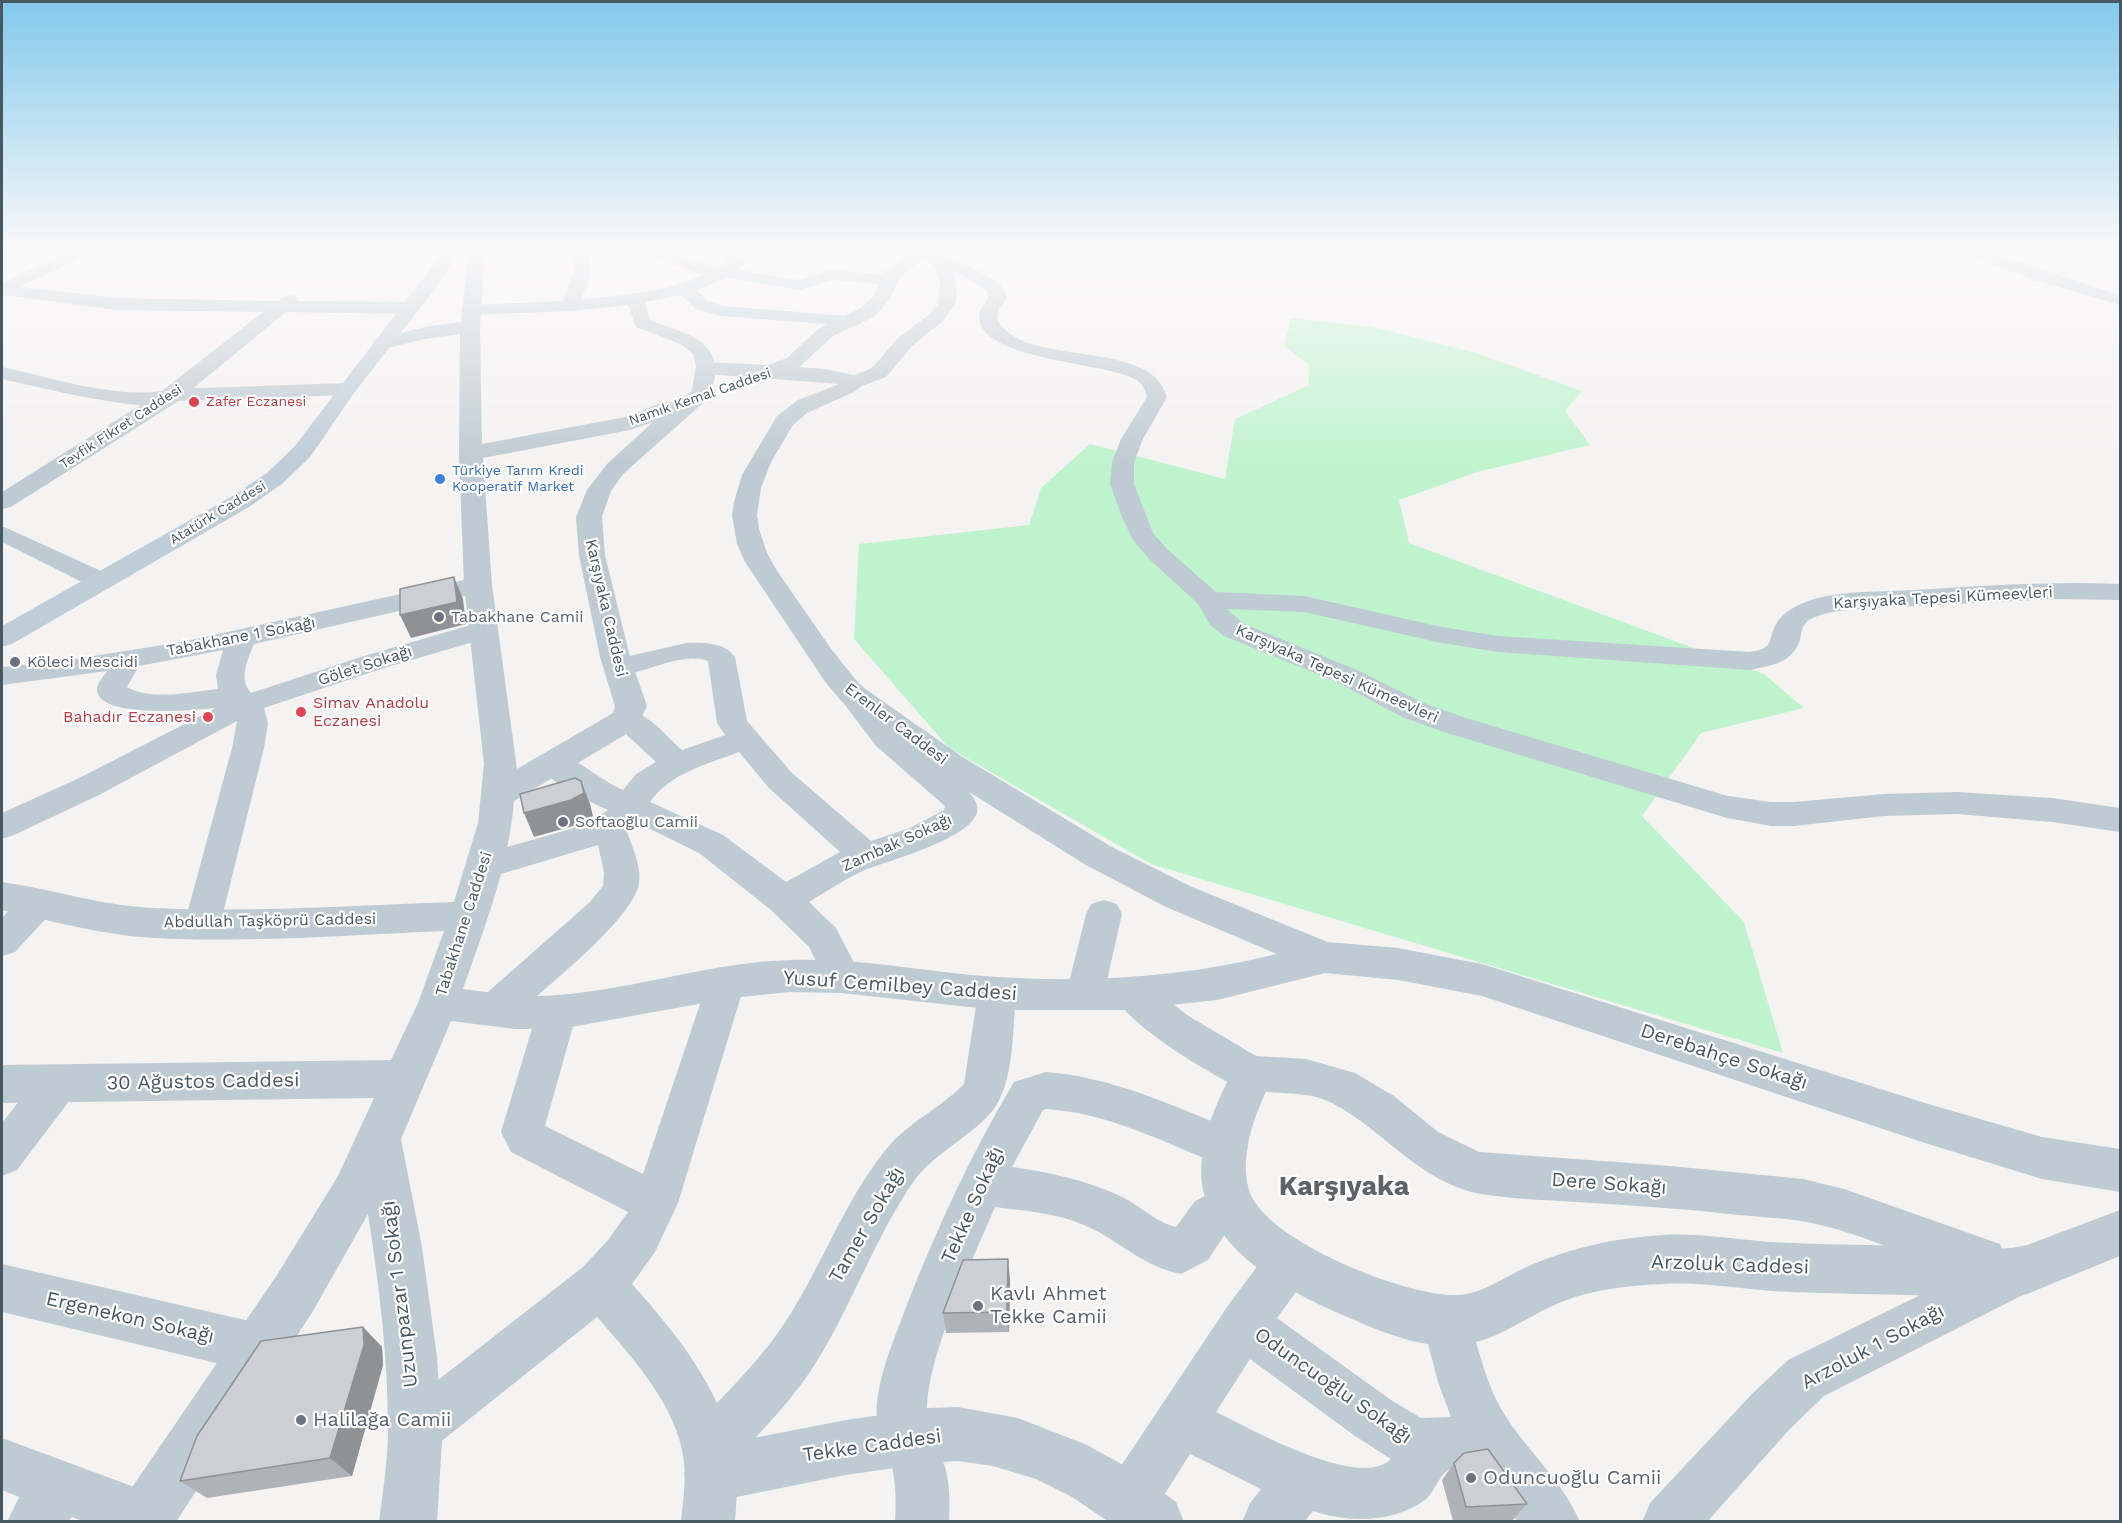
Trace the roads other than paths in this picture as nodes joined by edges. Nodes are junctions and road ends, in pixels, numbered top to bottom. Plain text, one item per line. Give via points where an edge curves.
1 (263, 321) edge
2 (400, 321) edge
3 (464, 321) edge
4 (471, 321) edge
5 (640, 321) edge
6 (678, 321) edge
7 (853, 321) edge
8 (931, 321) edge
9 (989, 321) edge
10 (661, 331) junction
11 (383, 343) junction
12 (771, 372) junction
13 (2, 373) edge
14 (703, 382) junction
15 (852, 383) junction
16 (347, 390) junction
17 (169, 397) junction
18 (471, 453) junction
19 (2, 502) edge
20 (2, 533) edge
21 (101, 581) junction
22 (478, 585) junction
23 (2121, 592) edge
24 (1209, 600) junction
25 (484, 630) junction
26 (2, 638) edge
27 (243, 638) junction
28 (129, 659) junction
29 (618, 668) junction
30 (2, 676) edge
31 (853, 695) junction
32 (242, 700) junction
33 (627, 718) junction
34 (744, 739) junction
35 (552, 762) junction
36 (679, 765) junction
37 (500, 794) junction
38 (620, 816) junction
39 (2121, 820) edge
40 (2, 827) edge
41 (866, 856) junction
42 (484, 866) junction
43 (2, 896) edge
44 (784, 900) junction
45 (38, 903) junction
46 (1104, 914) dead end
47 (469, 916) junction
48 (202, 925) junction
49 (2, 942) edge
50 (1325, 957) junction
51 (843, 978) junction
52 (726, 983) junction
53 (997, 993) junction
54 (1131, 993) junction
55 (1086, 994) junction
56 (438, 1003) junction
57 (495, 1009) junction
58 (557, 1012) junction
59 (1253, 1074) junction
60 (404, 1079) junction
61 (58, 1083) junction
62 (2, 1084) edge
63 (1029, 1095) junction
64 (972, 1104) junction
65 (378, 1139) junction
66 (1226, 1147) junction
67 (2, 1156) edge
68 (2121, 1171) edge
69 (982, 1184) junction
70 (656, 1203) junction
71 (1230, 1204) junction
72 (2121, 1233) edge
73 (1290, 1261) junction
74 (2018, 1273) junction
75 (600, 1284) junction
76 (2, 1288) edge
77 (1446, 1321) junction
78 (1244, 1324) junction
79 (258, 1348) junction
80 (1182, 1423) junction
81 (415, 1430) junction
82 (1487, 1435) junction
83 (907, 1438) junction
84 (1434, 1446) junction
85 (2, 1464) edge
86 (1303, 1480) junction
87 (709, 1482) edge
88 (48, 1504) edge
89 (1143, 1511) edge
90 (143, 1519) edge
91 (408, 1521) edge
92 (922, 1521) edge
93 (1269, 1521) edge
94 (1553, 1521) edge
95 (1669, 1521) edge

1 - 17 street, Tevfik Fikret Caddesi
2 - 11 main road, Atatürk Caddesi
3 - 11 street
4 - 18 street, Tabakhane Caddesi
5 - 10 street
6 - 10 street
7 - 12 street, Namık Kemal Caddesi via 826,332 805,354
8 - 15 street via 906,342 882,372
9 - 24 street via 999,335 1045,352 1135,371 1152,382 1156,397 1123,462 1122,484 1142,535
10 - 14 street via 695,345 703,354
11 - 16 main road, Atatürk Caddesi
12 - 14 street
12 - 15 street via 840,376
13 - 17 street via 109,396
14 - 18 street, Namık Kemal Caddesi via 630,423
14 - 29 street, Karşıyaka Caddesi via 615,469 599,490 589,517 592,555
15 - 31 street, Erenler Caddesi via 787,417 754,470 745,515 751,546 765,572
16 - 17 street
16 - 21 main road, Atatürk Caddesi via 302,452 275,478
17 - 19 street, Tevfik Fikret Caddesi
18 - 22 street, Tabakhane Caddesi
20 - 21 street
21 - 26 main road, Atatürk Caddesi
22 - 25 street, Tabakhane Caddesi
22 - 27 street, Tabakhane 1 Sokağı
23 - 24 street, Karşıyaka Tepesi Kümeevleri via 1918,597 1821,606 1799,615 1788,627 1785,644 1771,657 1750,661 1498,645 1304,604
24 - 39 street, Karşıyaka Tepesi Kümeevleri via 1220,619 1234,630 1347,676 1413,710 1727,807 1794,814 1957,803
25 - 32 street, Gölet Sokağı
25 - 37 street, Tabakhane Caddesi via 501,764
27 - 28 street, Tabakhane 1 Sokağı
27 - 32 street via 230,672 231,687
28 - 30 street, Tabakhane 1 Sokağı
28 - 32 street via 112,686 112,692 126,698 166,703
29 - 33 street, Karşıyaka Caddesi via 631,706
29 - 34 street via 687,652 715,653 721,657 732,723
31 - 41 street, Zambak Sokağı via 887,739 957,798 961,806 960,815 950,823
31 - 50 street, Erenler Caddesi via 958,770 1099,856 1179,897
32 - 40 street via 88,787
32 - 48 street via 253,721
33 - 35 street
33 - 36 street
34 - 36 street
34 - 41 street via 780,780
35 - 37 street
35 - 38 street via 595,791
36 - 38 street via 652,779
37 - 42 street, Tabakhane Caddesi
38 - 42 street via 592,835
38 - 44 street via 711,844
38 - 57 street via 619,894
41 - 44 street, Zambak Sokağı
42 - 47 street, Tabakhane Caddesi
43 - 45 street, Abdullah Taşköprü Caddesi
44 - 51 street via 823,938
45 - 48 street, Abdullah Taşköprü Caddesi via 122,920
45 - 49 street
46 - 55 street
47 - 48 street, Abdullah Taşköprü Caddesi
47 - 56 street, Tabakhane Caddesi
50 - 54 street, Yusuf Cemilbey Caddesi via 1203,986
50 - 68 street, Derebahçe Sokağı via 1398,964 1482,980 2042,1158
51 - 52 street, Yusuf Cemilbey Caddesi via 791,976
51 - 53 street, Yusuf Cemilbey Caddesi
52 - 58 street, Yusuf Cemilbey Caddesi
52 - 70 street
53 - 55 street, Yusuf Cemilbey Caddesi
53 - 64 street, Tamer Sokağı via 987,1075 982,1093
54 - 55 street, Yusuf Cemilbey Caddesi
54 - 59 street, Dere Sokağı via 1173,1027
56 - 57 street, Yusuf Cemilbey Caddesi
56 - 60 street, Tabakhane Caddesi
57 - 58 street, Yusuf Cemilbey Caddesi
58 - 70 street via 522,1132 526,1138
59 - 66 street, Arzoluk Caddesi
59 - 74 street, Dere Sokağı via 1306,1077 1340,1086 1380,1109 1441,1158 1479,1173 1803,1200
60 - 61 street, 30 Ağustos Caddesi
60 - 65 street, Tabakhane Caddesi
61 - 62 street, 30 Ağustos Caddesi
61 - 67 street
63 - 64 street
63 - 66 street via 1047,1089 1103,1100
63 - 69 street, Tekke Sokağı
64 - 87 street, Tamer Sokağı via 921,1143 900,1166 874,1205 801,1342
65 - 79 street, Tabakhane Caddesi via 332,1234
65 - 81 street, Uzunpazar 1 Sokağı via 406,1318
66 - 71 street, Arzoluk Caddesi
69 - 71 street via 1086,1203 1167,1250 1181,1251 1192,1244 1211,1216
69 - 83 street, Tekke Sokağı via 912,1356 902,1403
70 - 75 street via 624,1260
71 - 73 street, Arzoluk Caddesi via 1237,1219
72 - 74 street
73 - 77 street, Arzoluk Caddesi via 1388,1309
73 - 78 street
74 - 77 street, Arzoluk Caddesi via 1829,1269 1713,1260 1634,1261 1560,1278 1484,1315
74 - 95 street, Arzoluk 1 Sokağı via 1806,1378 1778,1402
75 - 81 street
75 - 87 street via 658,1350 692,1408
76 - 79 street, Ergenekon Sokağı
77 - 82 street via 1463,1380
78 - 80 street, Oduncuoğlu Sokağı
78 - 84 street, Oduncuoğlu Sokağı via 1405,1440
79 - 90 street, Tabakhane Caddesi
80 - 86 street
80 - 89 street, Oduncuoğlu Sokağı
81 - 91 street, Uzunpazar 1 Sokağı
82 - 84 street, Oduncuoğlu Sokağı
82 - 94 street
83 - 87 street, Tekke Caddesi via 831,1448
83 - 89 street, Tekke Caddesi via 967,1435 1023,1446 1050,1457
83 - 92 street, Tekke Sokağı via 919,1469
84 - 86 street via 1408,1480 1395,1489 1353,1494
85 - 88 street
86 - 93 street
88 - 90 street

